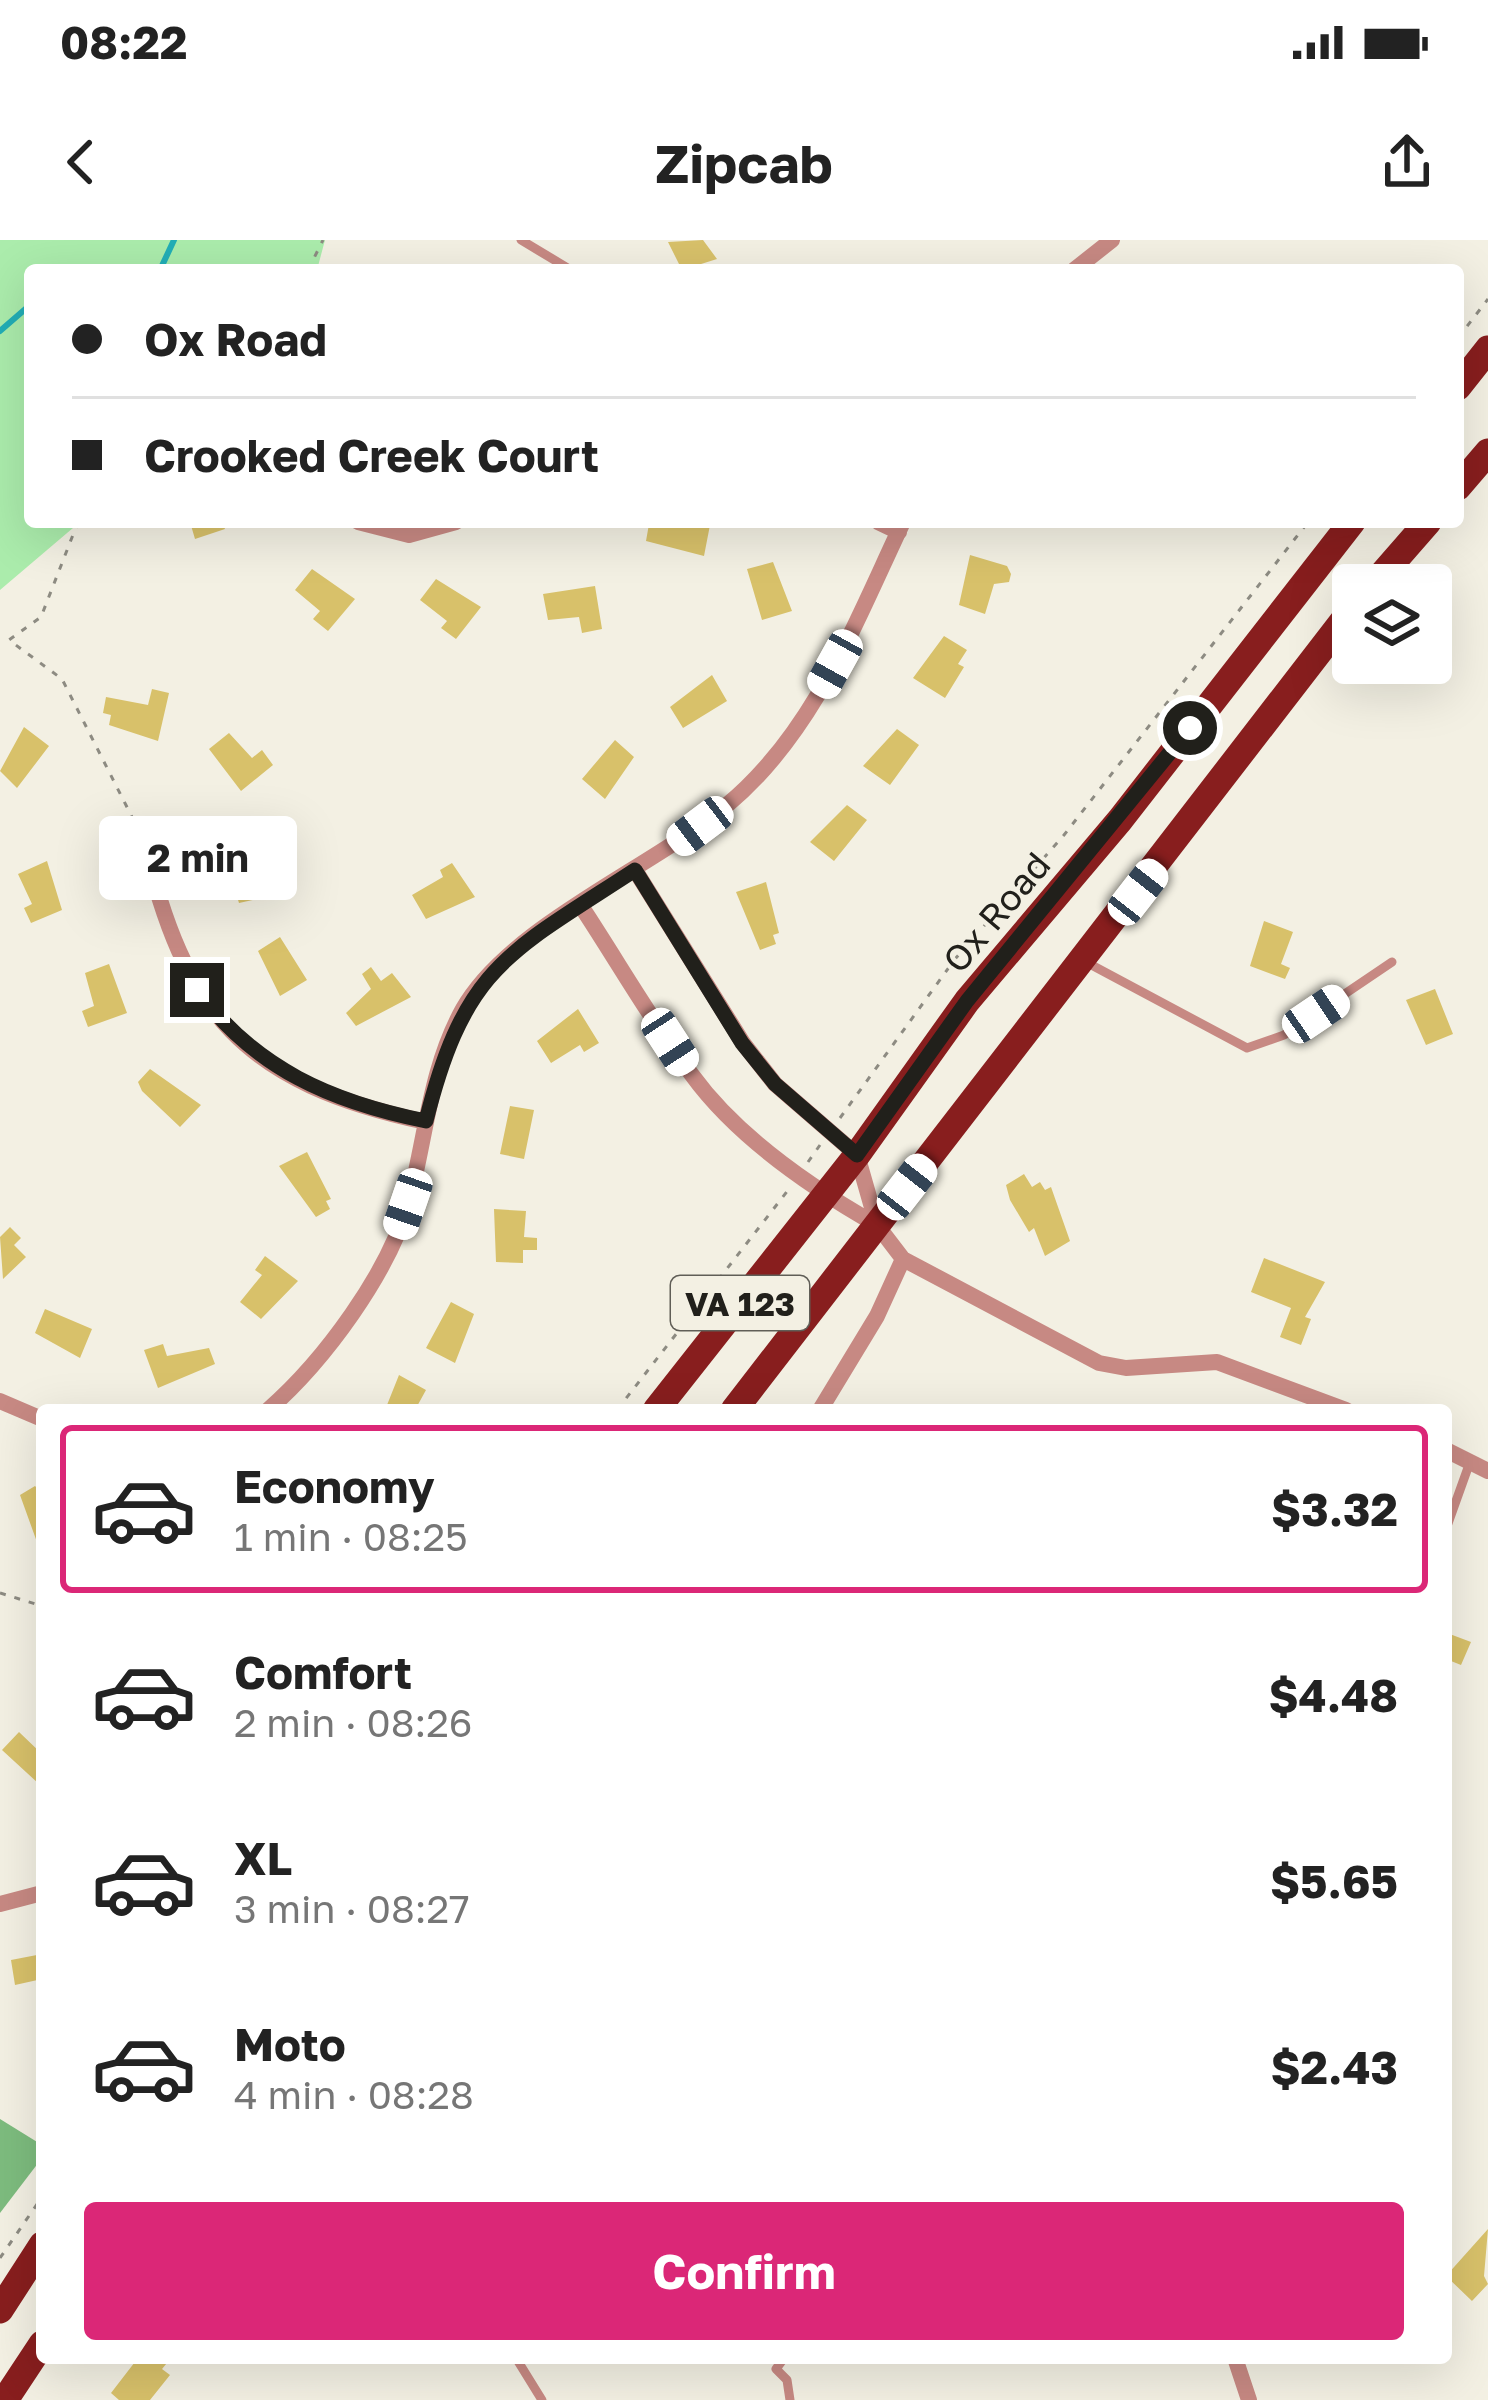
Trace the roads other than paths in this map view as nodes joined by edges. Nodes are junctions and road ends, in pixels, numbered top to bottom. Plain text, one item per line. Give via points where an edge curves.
1 (521, 240) edge
2 (1112, 240) edge
3 (561, 264) edge
4 (1082, 264) edge
5 (1488, 349) edge
6 (1464, 379) edge
7 (1486, 459) edge
8 (1464, 481) edge
9 (382, 528) edge
10 (434, 528) edge
11 (901, 528) edge
12 (1347, 528) edge
13 (1423, 528) edge
14 (1391, 564) edge
15 (1332, 636) edge
16 (143, 837) road end
17 (635, 870) junction
18 (581, 906) junction
19 (1084, 961) junction
20 (1392, 962) dead end
21 (426, 1121) junction
22 (857, 1155) junction
23 (825, 1196) junction
24 (877, 1225) junction
25 (903, 1259) junction
26 (0, 1401) edge
27 (273, 1404) edge
28 (661, 1404) edge
29 (739, 1404) edge
30 (824, 1404) edge
31 (1330, 1404) edge
32 (36, 1416) edge
33 (1452, 1453) edge
34 (1470, 1462) junction
35 (1488, 1471) edge
36 (1452, 1512) edge
37 (36, 1894) edge
38 (0, 1904) edge
39 (36, 2255) edge
40 (0, 2310) edge
41 (36, 2353) edge
42 (521, 2364) edge
43 (779, 2364) edge
44 (1237, 2364) edge
45 (5, 2400) edge
46 (542, 2400) edge
47 (790, 2400) edge
48 (1249, 2400) edge

1 - 3 lane
2 - 4 street
5 - 6 highway
7 - 8 highway
9 - 10 street via 409,535
11 - 17 street via 835,664 780,751 727,805
12 - 22 highway, Ox Road / VA 123 via 967,1001
13 - 14 highway
15 - 19 highway, VA 123
16 - 21 street via 173,949 229,1030 313,1089
17 - 18 street
17 - 22 street via 742,1043 775,1084
18 - 21 street via 481,983 450,1036
18 - 23 street via 693,1078
19 - 20 lane via 1247,1048 1285,1035
19 - 24 highway, VA 123
21 - 27 street via 387,1258
22 - 23 highway, Ox Road / VA 123
22 - 24 street
23 - 24 street
23 - 28 highway, Ox Road / VA 123
24 - 25 street
24 - 29 highway, VA 123
25 - 30 street
25 - 31 street via 1100,1363 1217,1362
26 - 32 street
33 - 34 street
34 - 35 street
34 - 36 lane
37 - 38 street
39 - 40 highway
41 - 45 highway
42 - 46 lane
43 - 47 lane
44 - 48 street

